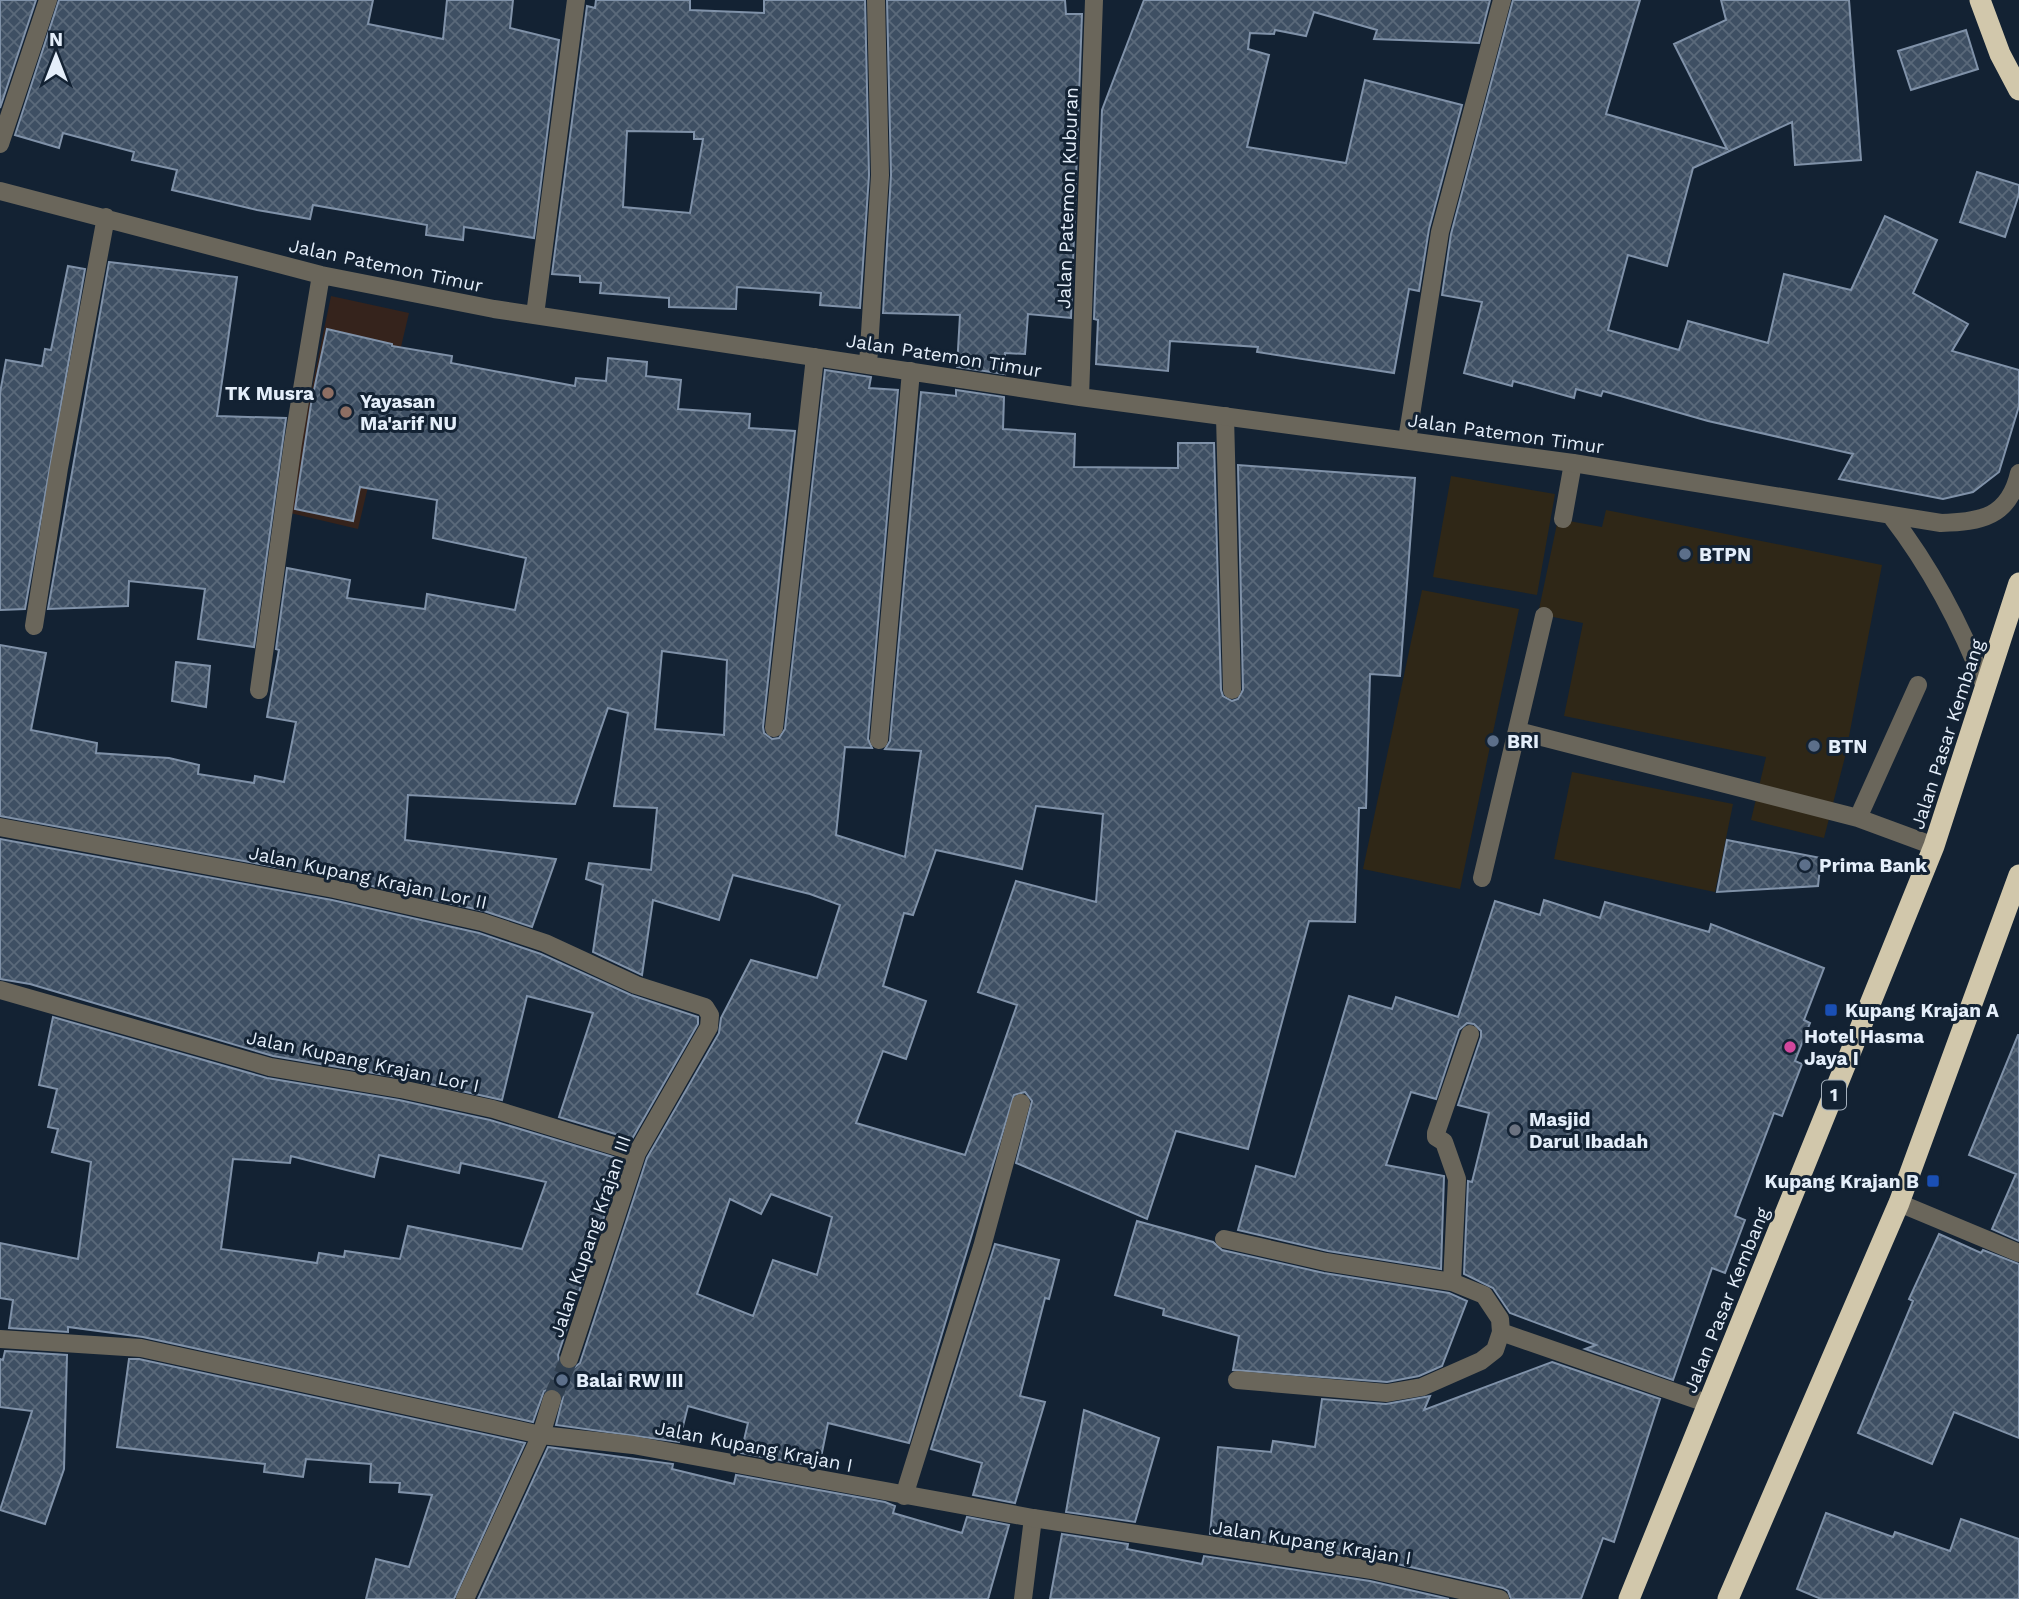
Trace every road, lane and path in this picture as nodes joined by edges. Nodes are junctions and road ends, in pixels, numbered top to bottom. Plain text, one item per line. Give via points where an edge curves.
1 (48, 0) edge
2 (576, 0) edge
3 (876, 0) edge
4 (1094, 0) edge
5 (1502, 0) edge
6 (1980, 0) edge
7 (2019, 90) edge
8 (0, 144) edge
9 (0, 191) edge
10 (106, 217) junction
11 (321, 275) junction
12 (535, 315) junction
13 (815, 357) junction
14 (869, 366) junction
15 (911, 371) junction
16 (1080, 397) junction
17 (1225, 416) junction
18 (1407, 440) junction
19 (1573, 463) junction
20 (2019, 473) edge
21 (1891, 516) junction
22 (1563, 519) dead end
23 (2019, 583) edge
24 (1544, 616) dead end
25 (34, 626) dead end
26 (1918, 685) dead end
27 (1986, 689) junction
28 (259, 690) dead end
29 (1232, 690) dead end
30 (774, 729) dead end
31 (1518, 731) junction
32 (879, 740) dead end
33 (1858, 818) junction
34 (0, 827) edge
35 (1934, 846) junction
36 (2019, 875) edge
37 (1482, 878) dead end
38 (0, 990) edge
39 (710, 1015) joint
40 (1470, 1034) dead end
41 (1021, 1103) dead end
42 (637, 1153) junction
43 (1899, 1203) junction
44 (1224, 1240) dead end
45 (2019, 1254) edge
46 (1452, 1282) junction
47 (1501, 1332) junction
48 (0, 1339) edge
49 (569, 1359) tunnel mouth
50 (1237, 1380) dead end
51 (552, 1399) tunnel mouth
52 (1709, 1404) junction
53 (541, 1435) junction
54 (904, 1496) junction
55 (1033, 1518) junction
56 (465, 1599) edge
57 (1023, 1599) edge
58 (1500, 1599) edge
59 (1629, 1599) edge
60 (1728, 1599) edge

1 - 8 street
2 - 12 street
3 - 14 street via 880,176
4 - 16 street, Jalan Patemon Kuburan
5 - 18 street via 1440,233
6 - 7 highway
9 - 10 street, Jalan Patemon Timur
10 - 11 street, Jalan Patemon Timur
10 - 25 street
11 - 12 street, Jalan Patemon Timur
11 - 28 street
12 - 13 street, Jalan Patemon Timur
13 - 14 street, Jalan Patemon Timur
13 - 30 street
14 - 15 street, Jalan Patemon Timur
15 - 16 street, Jalan Patemon Timur
15 - 32 street
16 - 17 street, Jalan Patemon Timur
17 - 18 street, Jalan Patemon Timur
17 - 29 street
18 - 19 street, Jalan Patemon Timur
19 - 21 street, Jalan Patemon Timur
19 - 22 street
20 - 21 street, Jalan Patemon Timur via 2005,502 1993,515 1975,522
21 - 27 street via 1936,582 1968,641
23 - 27 highway, Jalan Pasar Kembang / 1
24 - 31 street
26 - 33 street
27 - 35 highway, Jalan Pasar Kembang / 1
31 - 33 street
31 - 37 street
33 - 35 street
34 - 39 street, Jalan Kupang Krajan Lor II via 334,889 482,922 545,943 636,985 705,1007
35 - 52 highway, Jalan Pasar Kembang / 1
36 - 43 highway
38 - 42 street, Jalan Kupang Krajan Lor I via 270,1066 493,1109
39 - 42 street, Jalan Kupang Krajan III via 709,1027
40 - 46 street via 1436,1133 1444,1142 1457,1179
41 - 54 street via 982,1247
42 - 49 street, Jalan Kupang Krajan III
43 - 45 street
43 - 60 highway
44 - 46 street
46 - 47 street via 1484,1295 1500,1319
47 - 50 street via 1494,1350 1481,1361 1422,1387 1387,1393
47 - 52 street
48 - 53 street, Jalan Kupang Krajan I via 141,1348
51 - 53 street
52 - 59 highway, Jalan Pasar Kembang / 1
53 - 54 street, Jalan Kupang Krajan I via 633,1445
53 - 56 street
54 - 55 street, Jalan Kupang Krajan I
55 - 57 street
55 - 58 street, Jalan Kupang Krajan I via 1372,1570

